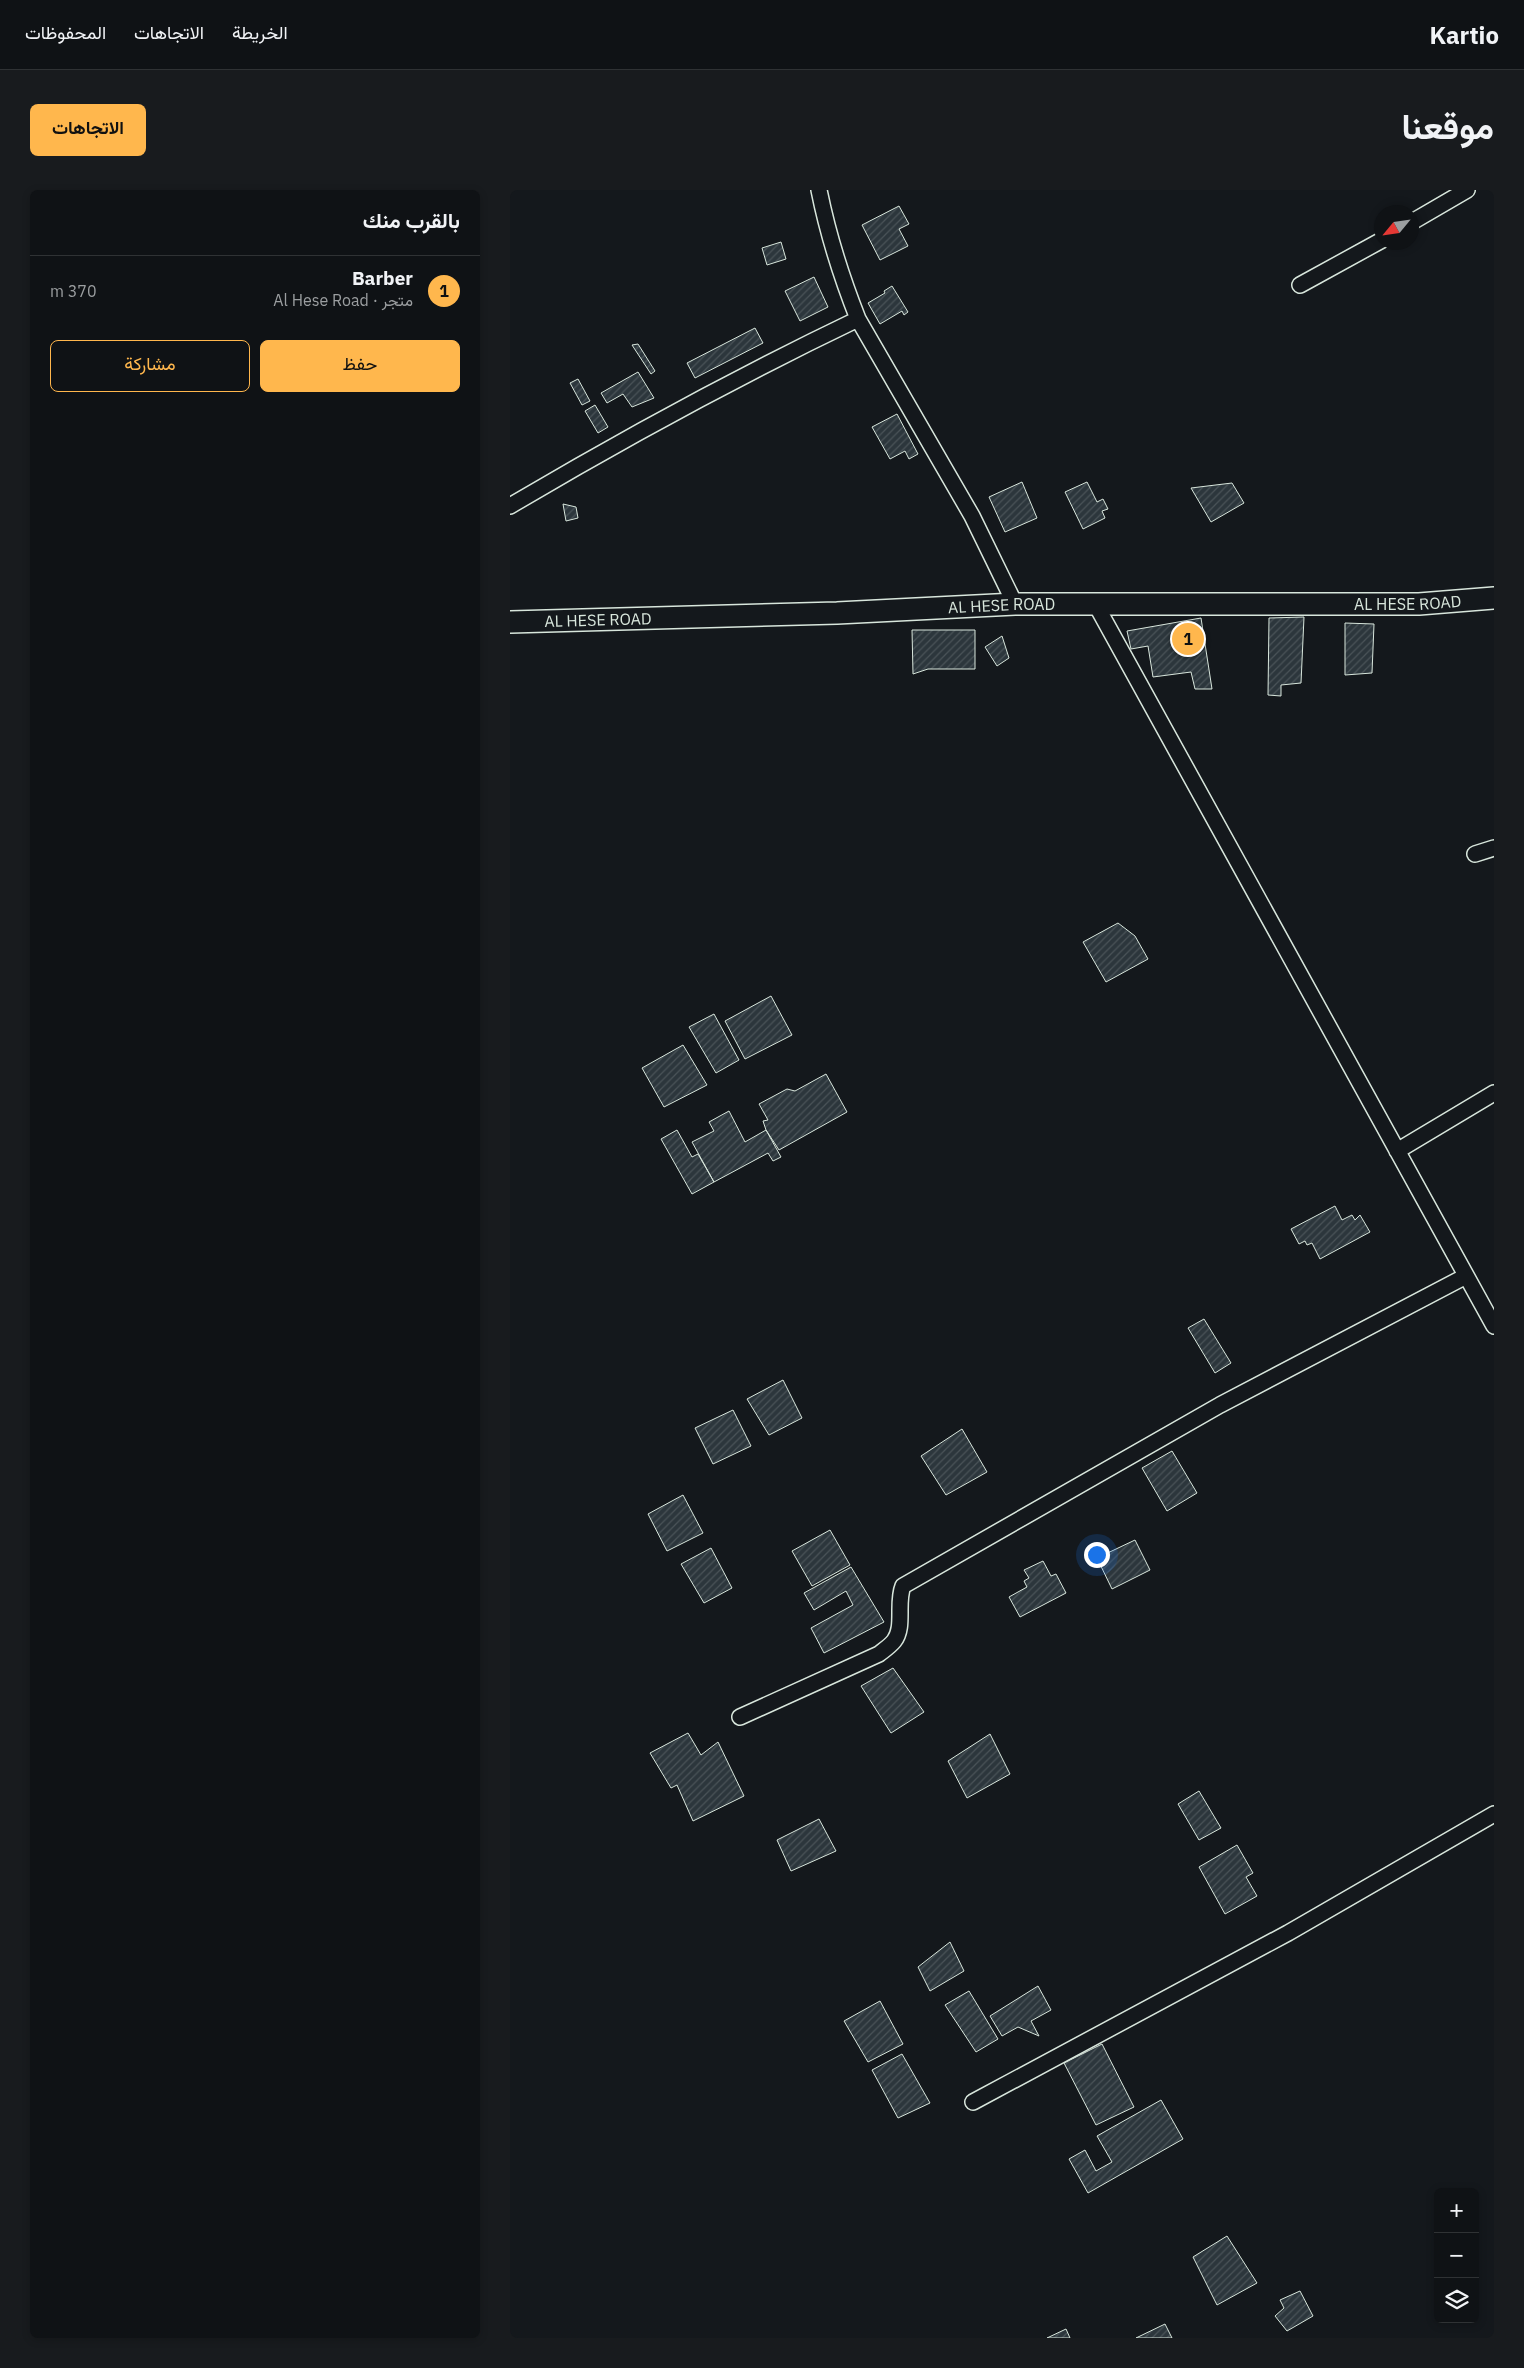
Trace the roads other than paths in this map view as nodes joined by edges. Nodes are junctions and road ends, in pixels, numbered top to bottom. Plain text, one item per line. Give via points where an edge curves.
1 (819, 190) edge
2 (1468, 190) edge
3 (1419, 218) edge
4 (1374, 244) edge
5 (1300, 285) dead end
6 (858, 319) junction
7 (510, 506) edge
8 (1494, 598) edge
9 (1015, 604) junction
10 (1096, 605) junction
11 (510, 622) edge
12 (1494, 848) edge
13 (1475, 854) dead end
14 (1494, 1093) edge
15 (1397, 1151) junction
16 (1466, 1276) junction
17 (1494, 1326) edge
18 (740, 1717) dead end
19 (1494, 1814) edge
20 (973, 2102) dead end

1 - 6 street via 838,267
2 - 3 street
4 - 5 street
6 - 7 street via 786,353 602,452
6 - 9 street via 972,516
8 - 10 street, AL HESE ROAD via 1419,604
9 - 10 street, AL HESE ROAD
9 - 11 street, AL HESE ROAD via 838,613
10 - 15 street
12 - 13 street
14 - 15 street
15 - 16 street
16 - 17 street
16 - 18 street via 1220,1405 903,1586 895,1640 879,1654
19 - 20 street via 1288,1933

